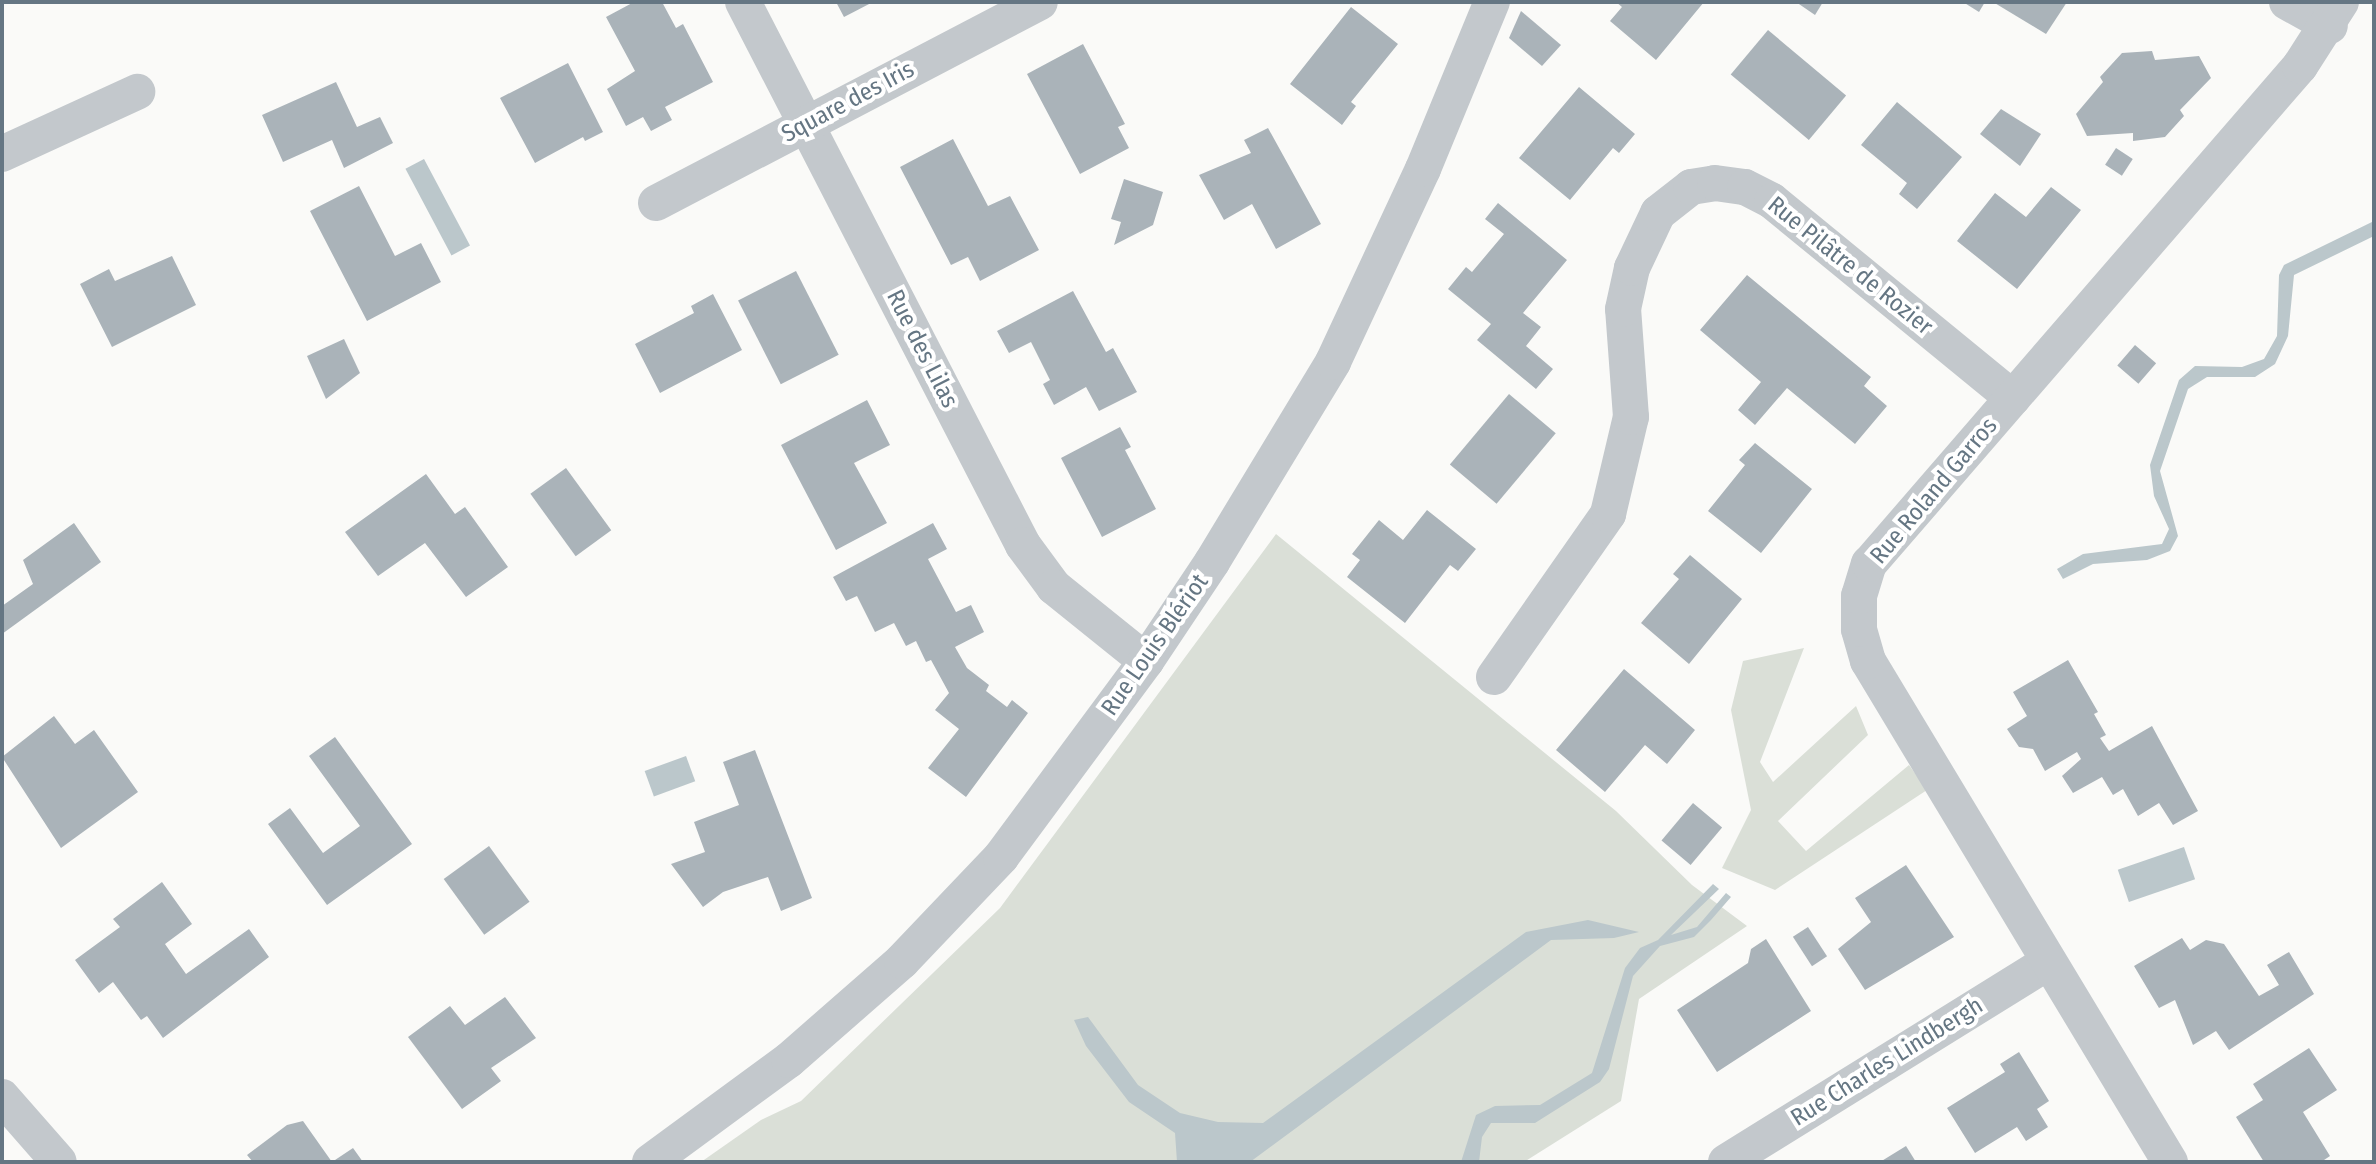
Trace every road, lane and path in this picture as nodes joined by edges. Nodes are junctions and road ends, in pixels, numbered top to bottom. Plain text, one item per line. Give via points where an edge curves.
1 (743, 2) edge
2 (1040, 2) edge
3 (1492, 2) edge
4 (2287, 2) edge
5 (2336, 14) edge
6 (137, 92) dead end
7 (805, 124) junction
8 (2, 154) edge
9 (656, 203) dead end
10 (2013, 398) junction
11 (1146, 661) junction
12 (1494, 677) dead end
13 (2048, 962) junction
14 (2, 1097) edge
15 (59, 1162) edge
16 (650, 1162) edge
17 (1726, 1162) edge
18 (2170, 1162) edge

1 - 7 street, Rue des Lilas
2 - 7 street, Square des Iris
3 - 11 street, Rue Louis Blériot via 1423,169 1333,362
4 - 5 street
5 - 10 street, Rue Roland Garros
6 - 8 street
7 - 9 street, Square des Iris
7 - 11 street, Rue des Lilas via 1023,545 1054,587
10 - 12 street, Rue Pilâtre de Rozier via 1772,201 1745,187 1691,187 1647,228 1632,268 1623,309 1631,417 1608,514
10 - 13 street, Rue Roland Garros via 1869,564 1859,596 1859,629 1868,661
11 - 16 street, Rue Louis Blériot via 1001,857 902,961 789,1060
13 - 17 street, Rue Charles Lindbergh
13 - 18 street, Rue Roland Garros
14 - 15 street

